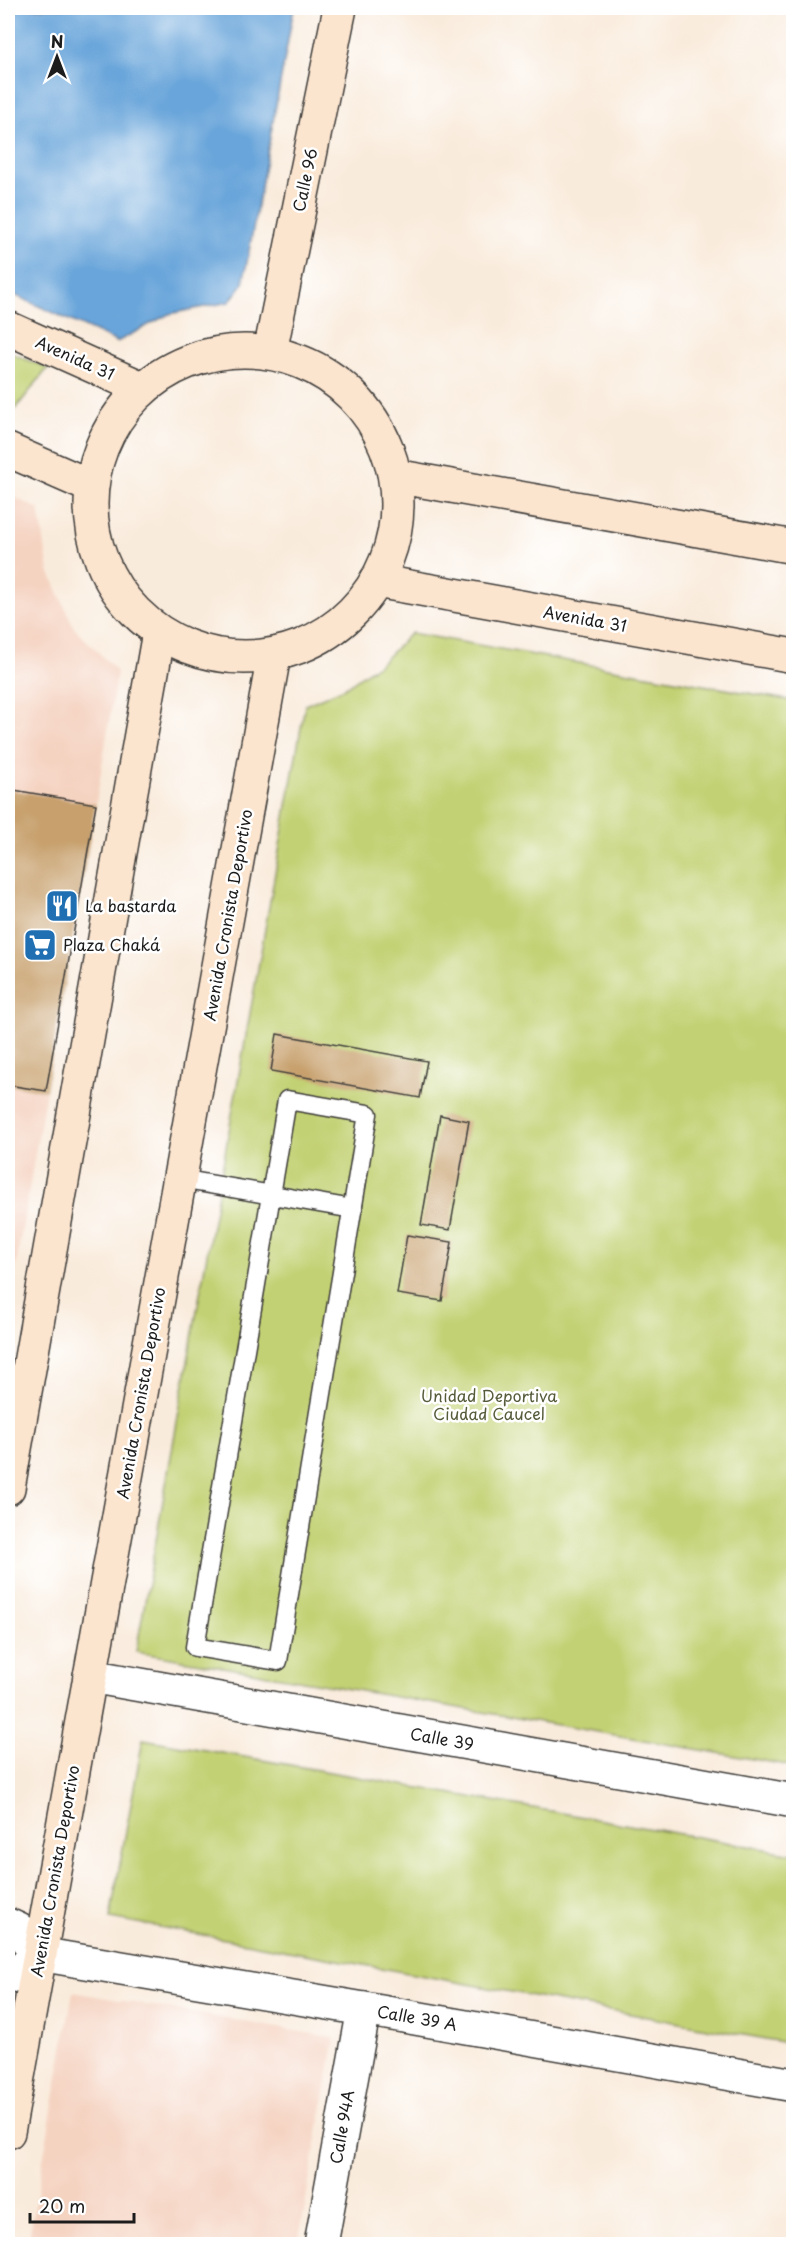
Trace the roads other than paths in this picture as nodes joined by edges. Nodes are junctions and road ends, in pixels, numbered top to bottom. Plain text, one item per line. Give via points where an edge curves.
1 (340, 8) edge
2 (8, 328) edge
3 (270, 352) junction
4 (142, 388) junction
5 (8, 450) edge
6 (395, 476) junction
7 (90, 486) junction
8 (794, 547) edge
9 (376, 581) junction
10 (159, 632) junction
11 (274, 655) junction
12 (794, 656) edge
13 (180, 1179) junction
14 (272, 1195) junction
15 (353, 1209) junction
16 (8, 1488) edge
17 (90, 1676) junction
18 (794, 1801) edge
19 (8, 1925) edge
20 (39, 1954) junction
21 (8, 1977) edge
22 (364, 2008) junction
23 (794, 2085) edge
24 (8, 2132) edge
25 (321, 2244) edge

1 - 3 main road, Calle 96
2 - 4 main road, Avenida 31
3 - 4 main road via 224,351 180,364
3 - 6 main road via 312,366 350,392 377,426
4 - 7 main road via 112,424 99,449
5 - 7 main road
6 - 8 main road
6 - 9 main road via 398,504 394,541
7 - 10 main road via 91,528 103,569 127,604
9 - 11 main road via 354,612 317,639
9 - 12 main road, Avenida 31
10 - 11 main road via 195,650 234,657
10 - 16 main road
11 - 13 main road, Avenida Cronista Deportivo
13 - 14 lane
13 - 17 main road, Avenida Cronista Deportivo
14 - 15 lane
14 - 15 lane via 287,1100 368,1114
14 - 15 lane via 195,1647 278,1661
17 - 18 street, Calle 39
17 - 20 main road, Avenida Cronista Deportivo
19 - 20 street via 19,1930
20 - 21 street
20 - 22 street, Calle 39 A
20 - 24 main road, Avenida Cronista Deportivo
22 - 23 street, Calle 39 A
22 - 25 street, Calle 94A

